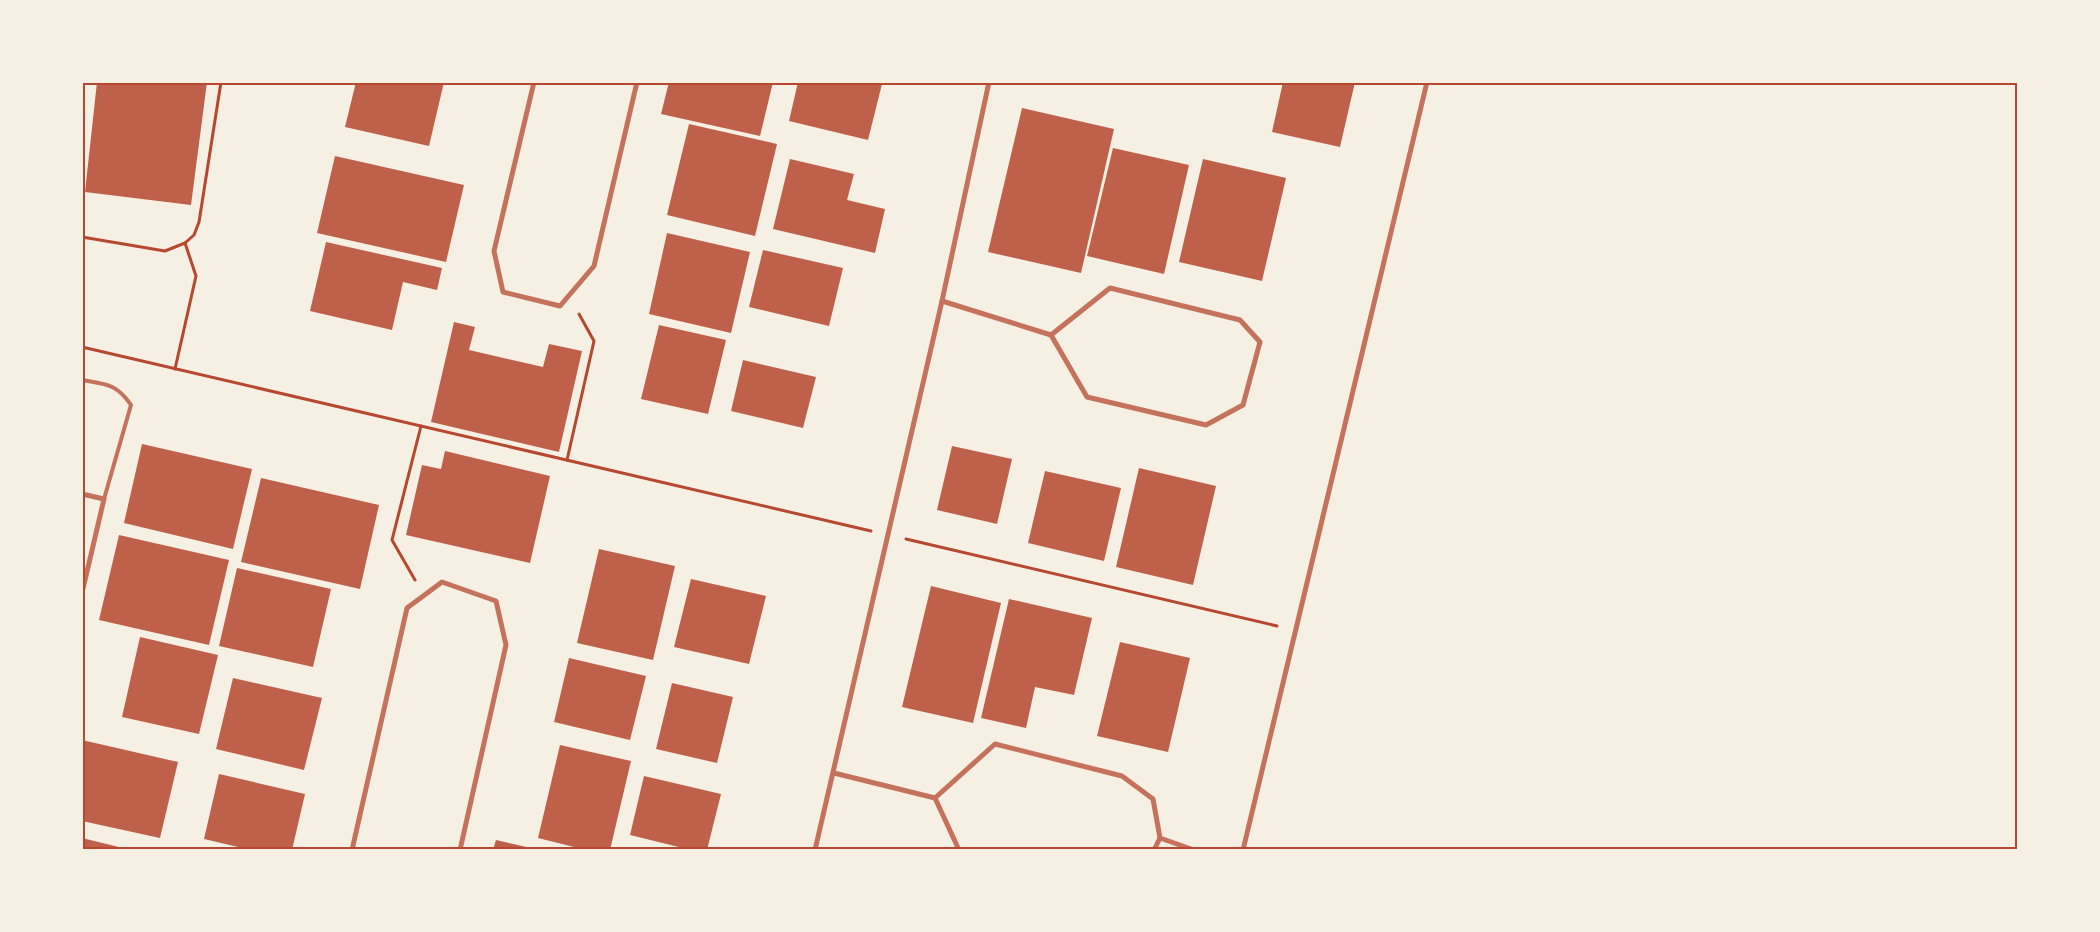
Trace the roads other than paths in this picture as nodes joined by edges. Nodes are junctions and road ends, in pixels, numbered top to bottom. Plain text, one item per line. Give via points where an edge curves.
1 (534, 82) edge
2 (637, 82) edge
3 (989, 82) edge
4 (1427, 82) edge
5 (942, 301) junction
6 (1051, 335) junction
7 (82, 380) edge
8 (82, 494) edge
9 (104, 500) junction
10 (82, 593) edge
11 (834, 773) junction
12 (935, 798) junction
13 (1160, 838) junction
14 (352, 850) edge
15 (460, 850) edge
16 (815, 850) edge
17 (959, 850) edge
18 (1154, 850) edge
19 (1194, 850) edge
20 (1243, 850) edge

1 - 2 street via 494,252 504,292 560,306 594,266
3 - 5 street
4 - 20 street
5 - 6 street
5 - 11 street
6 - 6 street via 1087,398 1206,425 1243,405 1260,342 1240,320 1110,288
7 - 9 lane via 110,385 123,393 131,405
8 - 9 street
9 - 10 street
11 - 12 street
11 - 16 street
12 - 13 street via 995,744 1122,776 1152,799
12 - 17 street
13 - 18 street
13 - 19 street
14 - 15 street via 408,608 442,582 496,601 506,645

